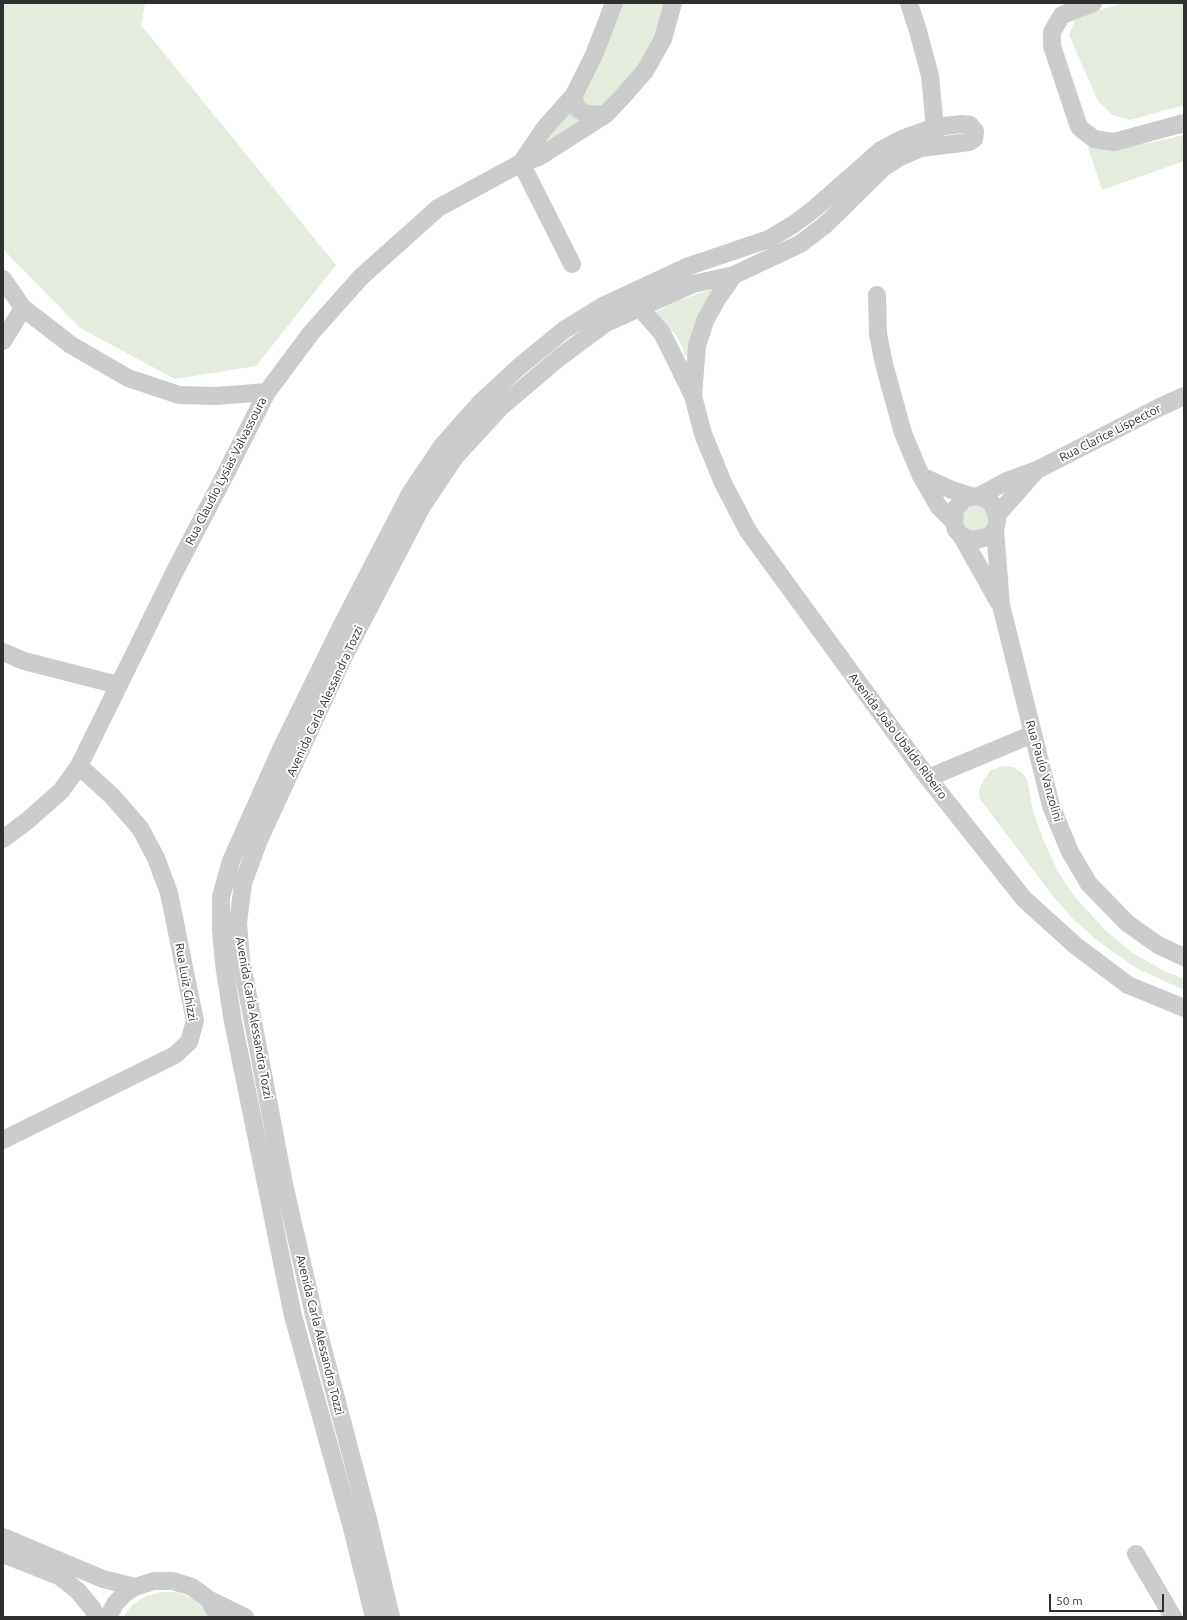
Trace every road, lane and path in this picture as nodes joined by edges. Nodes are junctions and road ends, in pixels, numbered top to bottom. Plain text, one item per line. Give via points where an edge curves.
1 (614, 3) edge
2 (673, 3) edge
3 (909, 3) edge
4 (1093, 3) edge
5 (574, 95) junction
6 (605, 115) junction
7 (1184, 123) edge
8 (935, 126) junction
9 (937, 145) junction
10 (521, 163) junction
11 (572, 264) dead end
12 (734, 275) junction
13 (3, 279) edge
14 (877, 295) dead end
15 (23, 308) junction
16 (640, 308) junction
17 (3, 341) edge
18 (266, 392) junction
19 (693, 396) junction
20 (1184, 396) edge
21 (1037, 470) junction
22 (921, 476) junction
23 (975, 496) junction
24 (996, 522) junction
25 (958, 529) junction
26 (1001, 605) junction
27 (3, 652) edge
28 (118, 685) junction
29 (1033, 734) junction
30 (79, 766) junction
31 (928, 778) junction
32 (3, 839) edge
33 (1184, 957) edge
34 (1184, 1008) edge
35 (3, 1140) edge
36 (3, 1537) edge
37 (3, 1554) edge
38 (1136, 1554) dead end
39 (135, 1587) junction
40 (208, 1599) junction
41 (97, 1617) edge
42 (108, 1617) edge
43 (219, 1617) edge
44 (245, 1617) edge
45 (374, 1617) edge
46 (392, 1617) edge
47 (1173, 1617) edge

1 - 5 street, Rua Claudio Lysias Valvassoura via 594,55
2 - 6 street, Rua Claudio Lysias Valvassoura via 663,39 645,71
3 - 8 street via 930,76
4 - 7 street via 1062,16 1052,32 1052,46 1079,127 1094,139 1114,142
5 - 6 street via 575,106 579,110 595,116
5 - 10 street, Rua Claudio Lysias Valvassoura via 544,129
6 - 10 street, Rua Claudio Lysias Valvassoura via 539,157
8 - 9 street
8 - 9 street, Avenida Carla Alessandra Tozzi via 970,125 975,131 974,139 969,142
8 - 45 street, Avenida Carla Alessandra Tozzi via 881,150 794,224 769,239 689,266 603,306 564,330 481,402 442,446 411,492 285,741 231,861 221,897 221,930 233,1022 293,1316
9 - 12 street, Avenida Carla Alessandra Tozzi via 921,148 900,157 883,168 826,225 800,244
10 - 11 street
10 - 18 street, Rua Claudio Lysias Valvassoura via 438,208 405,236 356,282 311,333
12 - 16 street, Avenida Carla Alessandra Tozzi via 693,284
12 - 19 street, Avenida João Ubaldo Ribeiro via 705,321 697,346
13 - 15 street
14 - 22 street, Rua Paulo Vanzolini via 878,334 884,364 903,433
15 - 17 street
15 - 18 street via 71,344 128,378 179,395 216,396
16 - 19 street, Avenida João Ubaldo Ribeiro via 662,333
16 - 46 street, Avenida Carla Alessandra Tozzi via 606,323 560,357 501,407 455,457 421,508 344,656 259,840 243,883 238,923 241,959 283,1176 314,1315
18 - 28 street, Rua Claudio Lysias Valvassoura
19 - 31 street, Avenida João Ubaldo Ribeiro via 703,434 717,469 748,531
20 - 21 street, Rua Clarice Lispector
21 - 23 street, Rua Clarice Lispector
21 - 24 street, Rua Clarice Lispector
22 - 23 street via 952,490
22 - 25 street, Rua Paulo Vanzolini via 939,507
23 - 24 street via 991,502
23 - 25 street via 965,498 955,509 953,516
24 - 25 street via 990,535 976,540 968,539
24 - 26 street, Rua Paulo Vanzolini
25 - 26 street, Rua Paulo Vanzolini
26 - 29 street, Rua Paulo Vanzolini
27 - 28 street via 24,661
28 - 30 street, Rua Claudio Lysias Valvassoura
29 - 31 street
29 - 33 street, Rua Paulo Vanzolini via 1051,806 1070,852 1089,884 1127,923 1158,945
30 - 32 street, Rua Claudio Lysias Valvassoura via 61,791
30 - 35 street, Rua Luiz Ghizzi via 112,796 140,828 156,858 168,893 195,1021 189,1042 175,1055
31 - 34 street, Avenida João Ubaldo Ribeiro via 1024,898 1076,946 1128,985
36 - 39 street via 103,1579
37 - 41 street via 59,1576 78,1591
38 - 47 street
39 - 40 street via 154,1581 173,1581 192,1587
39 - 42 street via 120,1599
40 - 43 street
40 - 44 street

